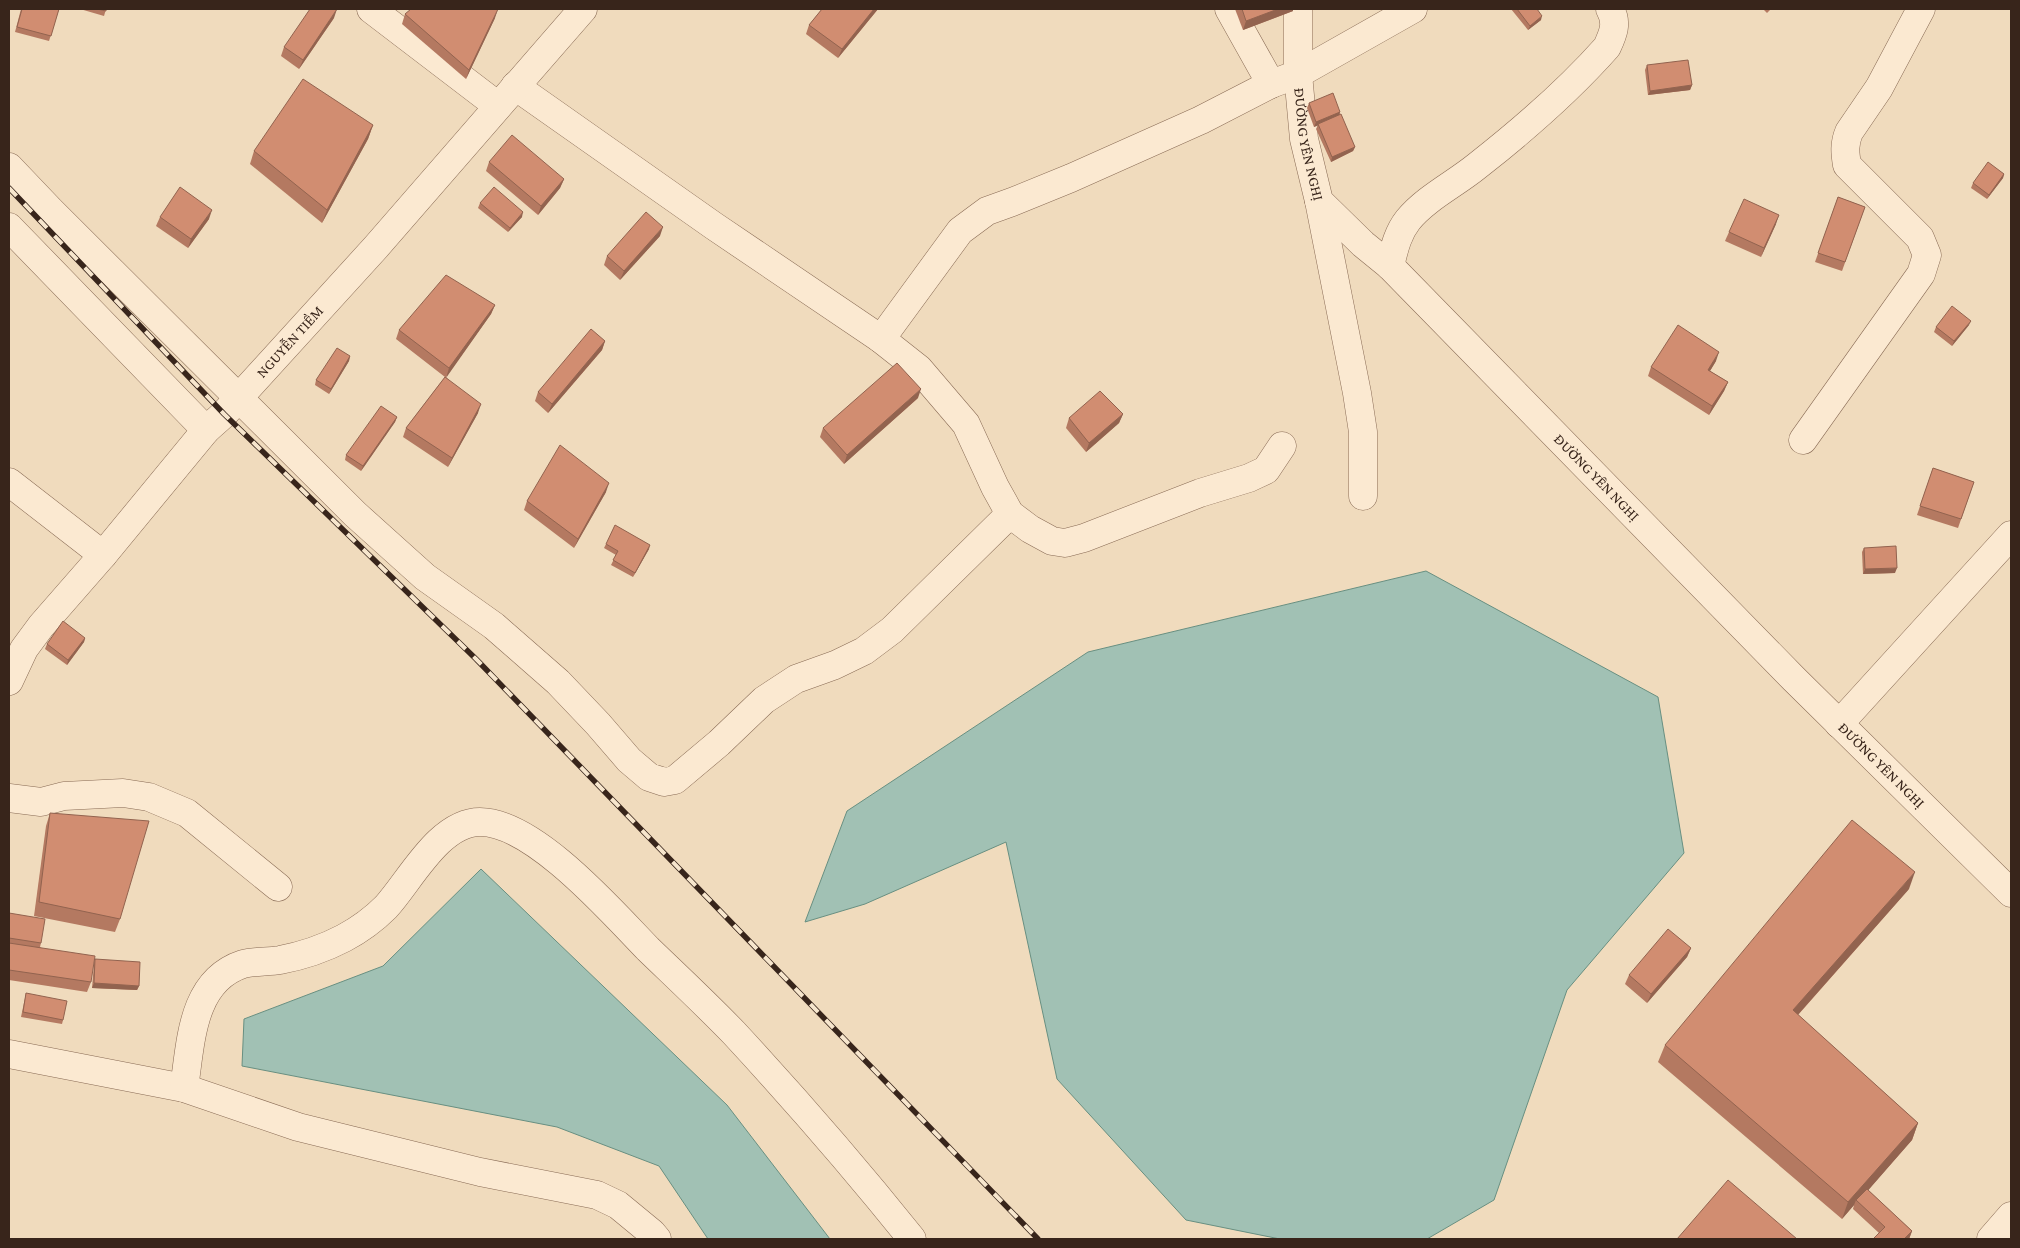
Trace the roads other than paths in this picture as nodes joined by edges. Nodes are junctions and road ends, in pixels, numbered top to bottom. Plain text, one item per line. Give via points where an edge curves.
1 (371, 9) edge
2 (583, 9) edge
3 (1229, 9) edge
4 (1298, 9) edge
5 (1413, 9) edge
6 (1610, 9) edge
7 (1921, 9) edge
8 (1298, 74) junction
9 (1271, 84) junction
10 (507, 96) junction
11 (9, 167) edge
12 (1319, 201) junction
13 (9, 227) edge
14 (1390, 266) junction
15 (881, 339) junction
16 (238, 398) junction
17 (206, 430) junction
18 (1803, 440) dead end
19 (1282, 446) dead end
20 (9, 482) edge
21 (1363, 496) dead end
22 (1010, 514) junction
23 (2011, 534) edge
24 (103, 555) junction
25 (9, 681) edge
26 (1840, 724) junction
27 (9, 798) edge
28 (278, 887) dead end
29 (2011, 893) edge
30 (9, 1054) edge
31 (184, 1088) junction
32 (2011, 1216) edge
33 (657, 1239) edge
34 (912, 1239) edge
35 (1991, 1239) edge

1 - 10 street
2 - 10 street, NGUYỄN TIỀM
3 - 9 street
4 - 8 street, ĐƯỜNG YÊN NGHỊ
5 - 8 street
6 - 14 street via 1615,29 1607,47 1519,133 1422,206 1398,238
7 - 18 street via 1879,88 1849,132 1844,152 1847,165 1857,177 1920,238 1926,255 1921,274
8 - 9 street
8 - 12 street, ĐƯỜNG YÊN NGHỊ via 1304,139
9 - 15 street via 1201,120 1071,178 987,211 960,231
10 - 15 street via 706,220
10 - 16 street, NGUYỄN TIỀM via 376,247
11 - 16 street
12 - 14 street, ĐƯỜNG YÊN NGHỊ
12 - 21 street via 1358,393 1363,432
13 - 17 street
14 - 26 street, ĐƯỜNG YÊN NGHỊ
15 - 22 street via 919,369 966,424
16 - 17 street, NGUYỄN TIỀM
16 - 22 street via 355,514 425,577 494,626 558,682 629,760 649,776 664,782 675,780 764,700 796,679 864,651 892,630
17 - 24 street, NGUYỄN TIỀM
19 - 22 street via 1266,470 1249,478 1065,543 1052,541
20 - 24 street
23 - 26 street
24 - 25 street, NGUYỄN TIỀM via 41,626 24,649
26 - 29 street, ĐƯỜNG YÊN NGHỊ
27 - 28 street via 41,802 64,796 124,793 149,797 187,813
30 - 31 street
31 - 33 street via 298,1127 480,1172 597,1195 618,1205
31 - 34 street via 197,1010 205,994 225,974 244,964 311,952 343,939 387,905 431,849 444,838 463,826 480,822 504,826 527,838 570,872 732,1032
32 - 35 street

